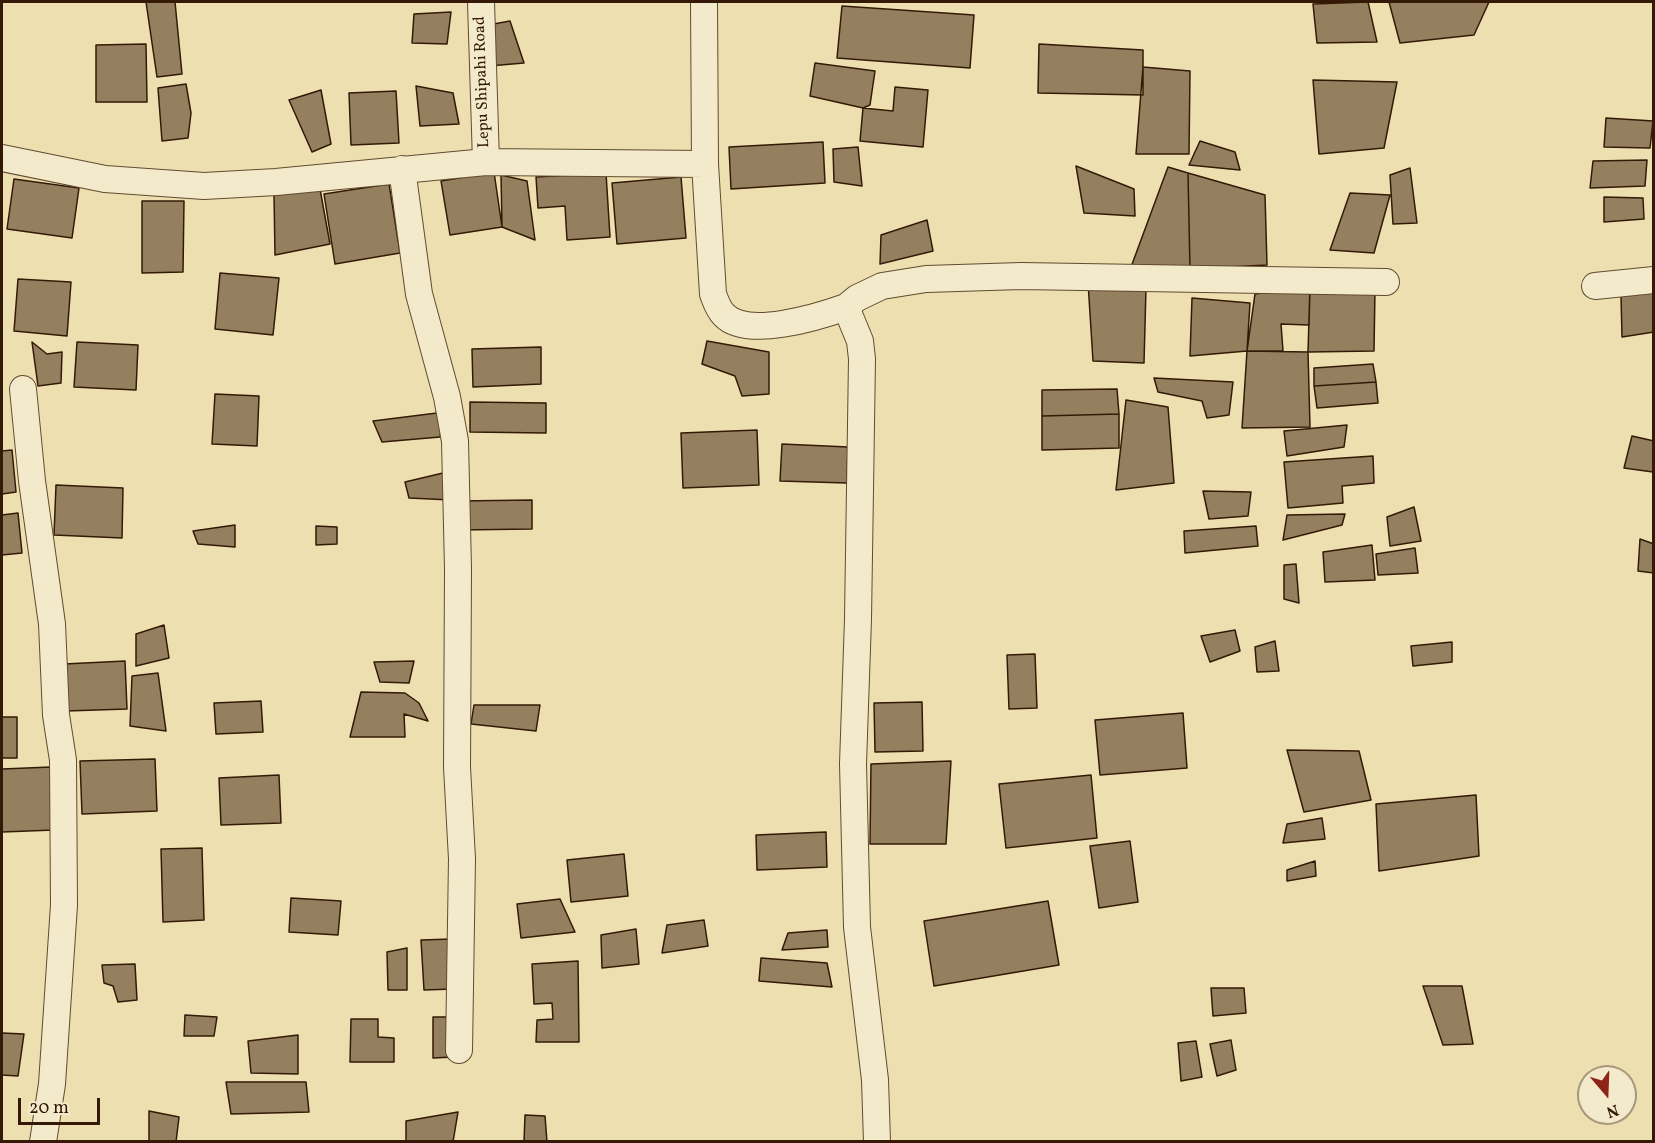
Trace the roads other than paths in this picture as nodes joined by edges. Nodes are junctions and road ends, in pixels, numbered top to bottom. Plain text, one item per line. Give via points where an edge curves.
1 (481, 2) edge
2 (704, 2) edge
3 (2, 158) edge
4 (486, 162) junction
5 (705, 164) junction
6 (402, 169) junction
7 (1653, 280) edge
8 (1386, 282) dead end
9 (1595, 286) dead end
10 (846, 307) junction
11 (22, 389) dead end
12 (459, 1050) dead end
13 (43, 1142) edge
14 (877, 1142) edge

1 - 4 street, Lepu Shipahi Road
2 - 5 street
3 - 6 street via 105,179 204,186
4 - 5 street
4 - 6 street
5 - 10 street via 713,294 724,316 750,326 785,323
6 - 12 street via 419,294 455,441 457,767 462,859
7 - 9 street
8 - 10 street via 1021,276 926,279 882,286
10 - 14 street via 860,341 862,359 853,764 857,927 875,1080
11 - 13 street via 52,624 56,715 63,760 63,905 52,1084

